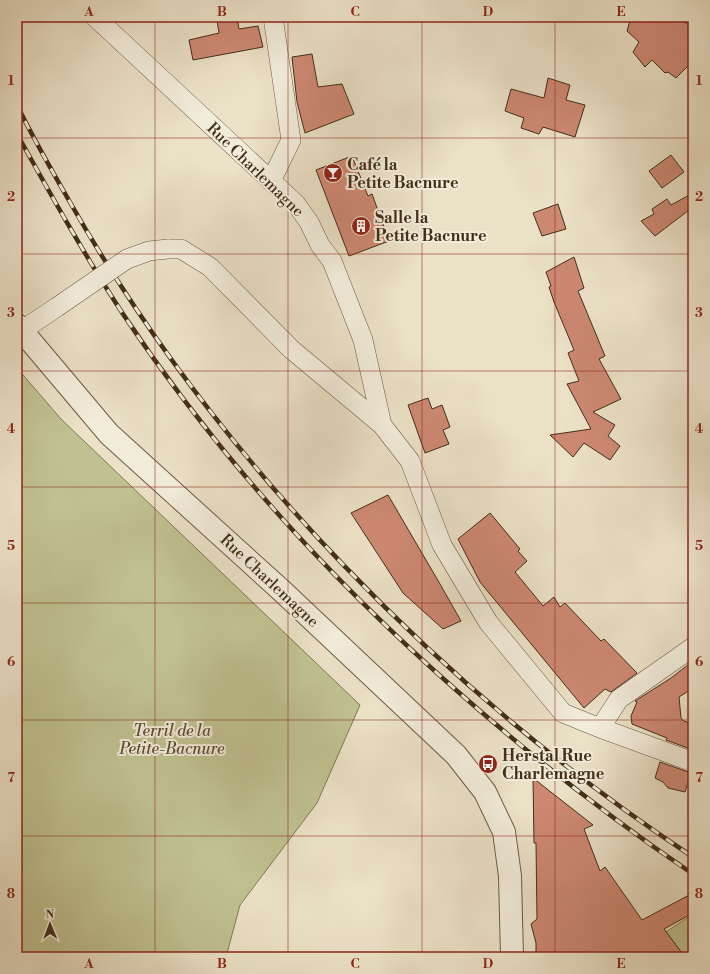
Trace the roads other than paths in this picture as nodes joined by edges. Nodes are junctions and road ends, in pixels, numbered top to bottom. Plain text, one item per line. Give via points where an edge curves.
1 (95, 17) edge
2 (273, 17) edge
3 (271, 181) junction
4 (19, 328) edge
5 (382, 425) junction
6 (693, 646) edge
7 (600, 728) junction
8 (693, 762) edge
9 (512, 957) edge

1 - 3 street, Rue Charlemagne
2 - 3 street via 291,140
3 - 5 street, Rue Charlemagne via 296,204 332,261 363,340
4 - 5 street, Rue Charlemagne, bridge via 57,307 127,259 149,251 181,249 210,267 291,349
4 - 9 street, Rue Charlemagne via 109,434 282,590 456,755 485,792 504,832 510,876
5 - 7 street, Rue Charlemagne via 410,461 442,545 488,622 563,713
6 - 7 street via 619,699
7 - 8 street, Rue Charlemagne

